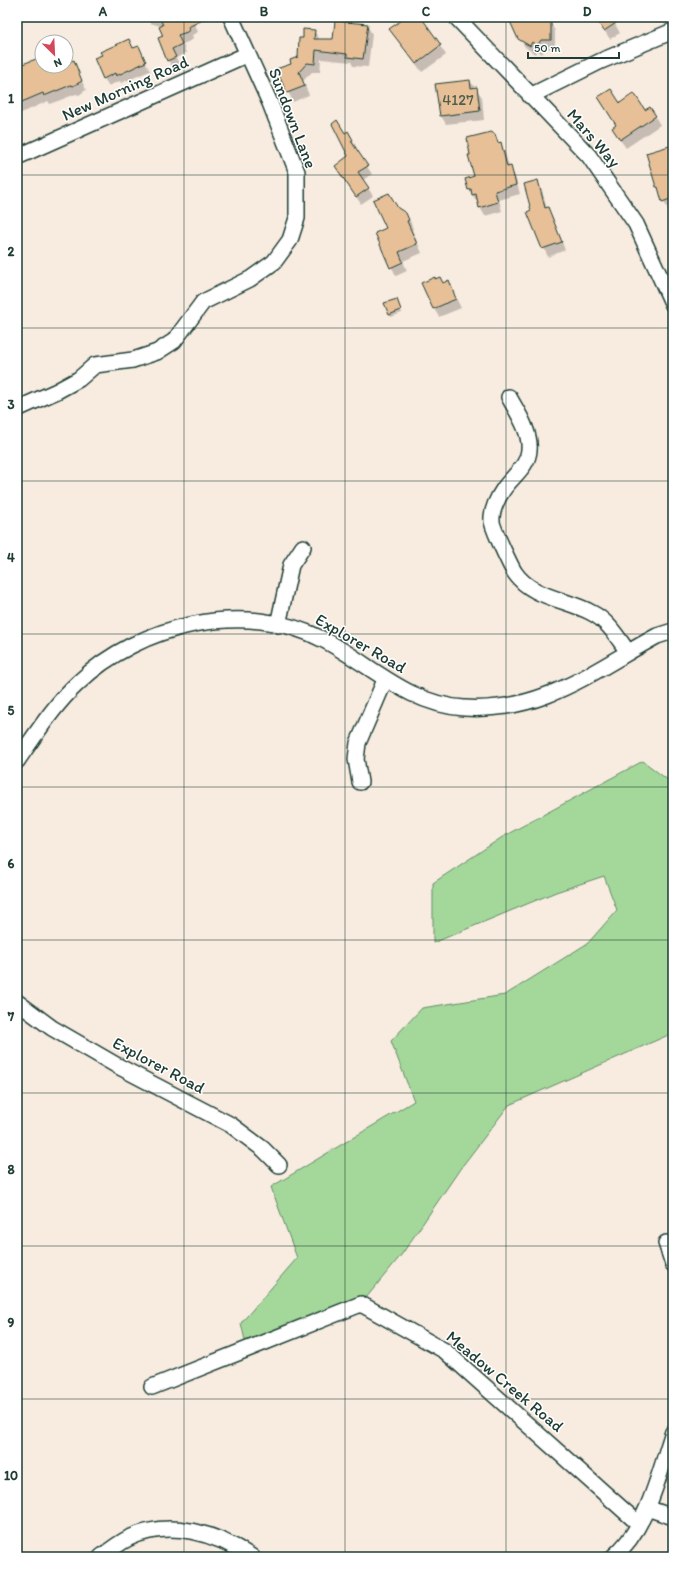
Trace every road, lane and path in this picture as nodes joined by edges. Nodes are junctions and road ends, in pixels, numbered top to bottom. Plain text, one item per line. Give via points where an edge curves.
1 (231, 17) edge
2 (456, 17) edge
3 (673, 31) edge
4 (248, 54) junction
5 (530, 96) junction
6 (17, 157) edge
7 (673, 305) edge
8 (509, 397) dead end
9 (17, 409) edge
10 (303, 547) dead end
11 (278, 625) junction
12 (673, 631) edge
13 (628, 652) junction
14 (385, 680) junction
15 (17, 761) edge
16 (360, 782) dead end
17 (17, 1002) edge
18 (279, 1165) dead end
19 (666, 1243) dead end
20 (673, 1264) edge
21 (152, 1387) dead end
22 (673, 1432) edge
23 (647, 1508) junction
24 (673, 1517) edge
25 (640, 1524) junction
26 (101, 1557) edge
27 (252, 1557) edge
28 (613, 1557) edge

1 - 4 street, Sundown Lane
2 - 5 street, Mars Way
3 - 5 street via 601,61
4 - 6 street, New Morning Road
4 - 9 street, Sundown Lane via 297,172 297,218 290,240 274,262 250,279 203,302 174,341 156,352 133,360 95,365 79,379
5 - 7 street, Mars Way via 589,156 620,199 636,224
8 - 13 street via 527,433 530,449 523,466 504,489 494,509 492,521 514,572 526,586 591,612 607,623
10 - 11 street via 291,565
11 - 14 street, Explorer Road via 306,632 324,640
11 - 15 street, Explorer Road via 238,620 199,623 160,632 124,648 92,670 65,695
12 - 13 street, Explorer Road via 657,636
13 - 14 street, Explorer Road via 571,686 519,704 501,707 463,708 427,701
14 - 16 street via 358,743 356,759
17 - 18 street, Explorer Road via 52,1028 116,1065 231,1125 263,1149
19 - 20 street
21 - 25 street, Meadow Creek Road via 361,1304 445,1351
22 - 23 street
23 - 24 street
23 - 25 street
25 - 28 street via 630,1541
26 - 27 street via 130,1538 153,1531 179,1530 217,1538

